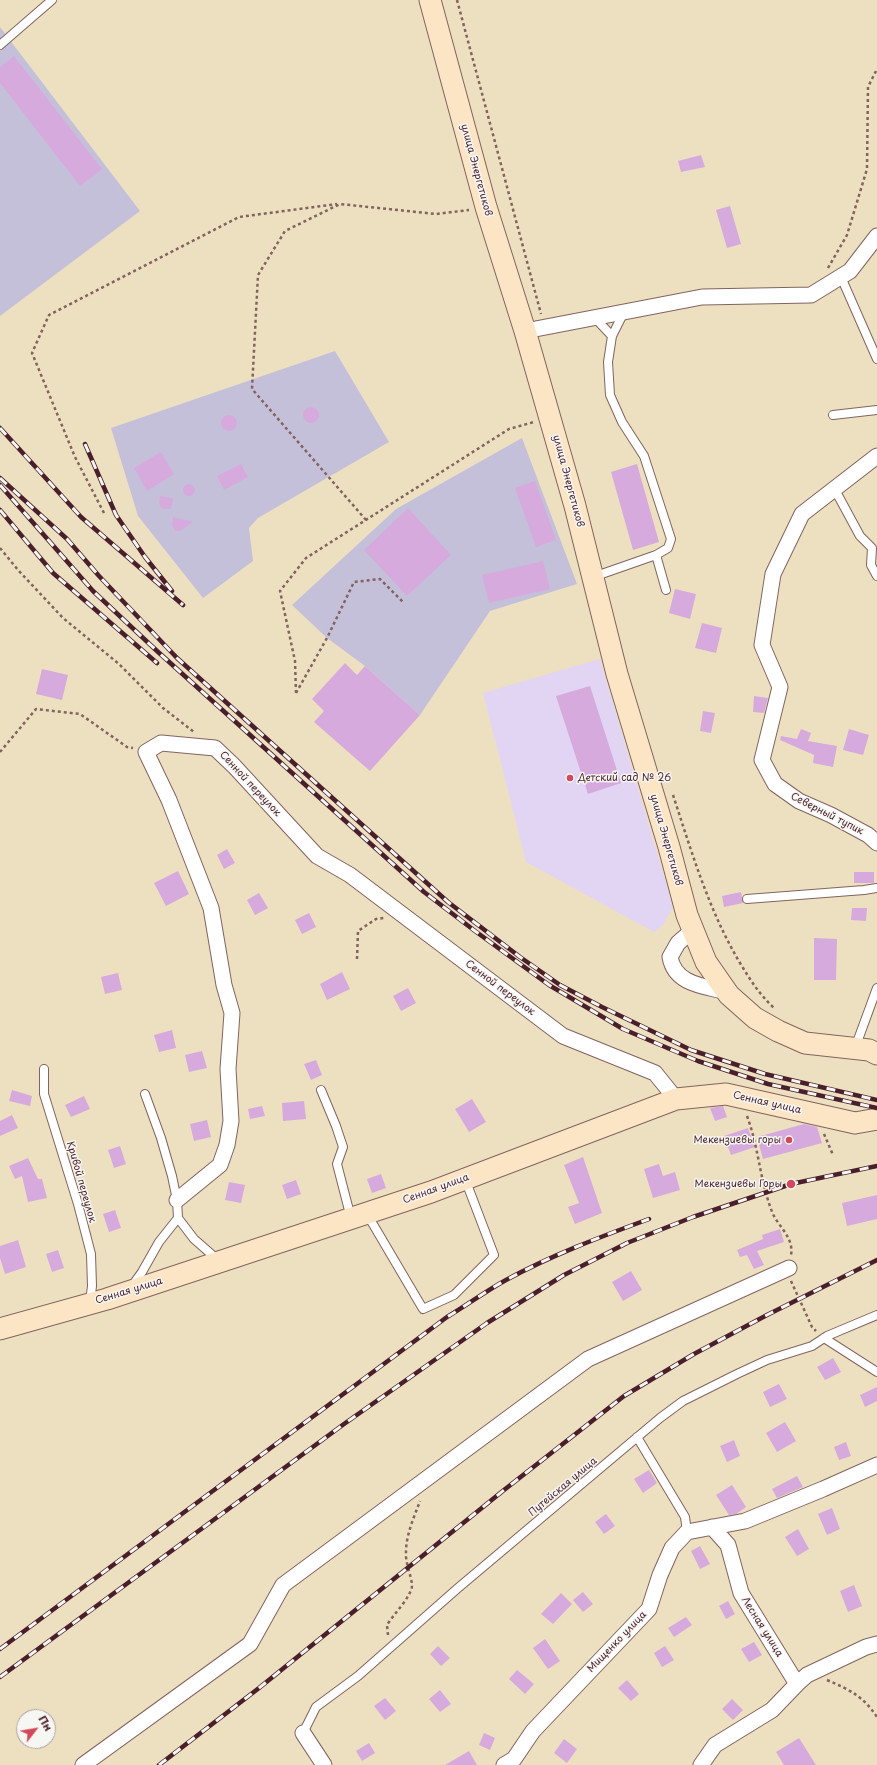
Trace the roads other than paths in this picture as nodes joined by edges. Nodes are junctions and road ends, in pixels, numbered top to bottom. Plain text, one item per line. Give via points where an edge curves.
1 (52, 0) edge
2 (430, 0) edge
3 (0, 45) edge
4 (877, 236) edge
5 (841, 277) junction
6 (624, 312) junction
7 (595, 318) junction
8 (525, 331) junction
9 (612, 336) junction
10 (877, 359) edge
11 (877, 410) edge
12 (833, 414) dead end
13 (877, 456) edge
14 (834, 488) junction
15 (875, 547) edge
16 (656, 556) junction
17 (877, 576) edge
18 (593, 577) junction
19 (666, 590) dead end
20 (877, 842) edge
21 (877, 888) edge
22 (747, 899) dead end
23 (693, 930) junction
24 (877, 988) edge
25 (727, 992) junction
26 (855, 1049) junction
27 (877, 1054) edge
28 (44, 1069) dead end
29 (321, 1090) dead end
30 (145, 1094) dead end
31 (676, 1099) junction
32 (876, 1119) edge
33 (465, 1179) junction
34 (177, 1200) junction
35 (359, 1216) junction
36 (178, 1218) junction
37 (220, 1262) junction
38 (789, 1268) road end
39 (128, 1292) junction
40 (90, 1303) junction
41 (877, 1315) edge
42 (0, 1329) edge
43 (824, 1338) junction
44 (877, 1372) edge
45 (637, 1437) junction
46 (877, 1465) edge
47 (712, 1527) junction
48 (687, 1532) junction
49 (877, 1644) edge
50 (797, 1684) junction
51 (303, 1733) joint
52 (511, 1763) edge
53 (84, 1765) edge
54 (324, 1765) edge
55 (701, 1765) edge

1 - 3 lane
2 - 8 main road, улица Энергетиков via 486,208
4 - 5 street via 850,272
5 - 6 street via 811,295 702,297
5 - 10 lane
6 - 7 street
6 - 9 lane
7 - 8 street
7 - 9 lane
8 - 18 main road, улица Энергетиков
9 - 16 lane via 608,362 610,395 622,422 644,456 671,539 668,548
11 - 12 lane
13 - 14 street, Северный тупик
14 - 15 lane via 860,536
14 - 20 street, Северный тупик via 802,514 773,574 762,645 780,687 762,760 775,784 799,801 831,815
15 - 17 lane via 871,566
16 - 18 lane
16 - 19 lane
18 - 23 main road, улица Энергетиков via 616,674
21 - 22 lane
23 - 25 main road, улица Энергетиков via 706,962
23 - 25 street via 678,943 670,957 672,968 681,978 692,983
24 - 26 lane
25 - 26 main road, улица Энергетиков via 755,1018 790,1037 805,1043
26 - 27 main road, улица Энергетиков via 869,1050
28 - 40 lane, Кривой переулок via 44,1094 91,1254
29 - 35 lane via 343,1148 337,1164
30 - 34 lane via 161,1138
31 - 32 main road, Сенная улица via 726,1094 855,1123
31 - 33 main road, Сенная улица
31 - 34 street, Сенной переулок via 655,1073 563,1036 350,875 317,856 215,748 161,743 146,752 170,800 211,908 224,985 232,1013 228,1069 231,1121 227,1146 220,1165
33 - 35 main road, Сенная улица
33 - 35 lane via 494,1255 454,1295 423,1309
34 - 36 lane
35 - 37 main road, Сенная улица
36 - 37 lane via 194,1239
36 - 39 lane via 159,1242
37 - 39 main road, Сенная улица
38 - 53 street via 588,1360 283,1585 250,1644
39 - 40 main road, Сенная улица
40 - 42 main road, Сенная улица
41 - 43 lane, Путейская улица
43 - 44 lane
43 - 45 lane, Путейская улица via 812,1346 767,1360 683,1401
45 - 48 lane via 685,1517
45 - 51 lane, Путейская улица via 358,1676 316,1707
46 - 47 street via 745,1520
47 - 48 street
47 - 50 street, Лесная улица via 728,1545 741,1593
48 - 52 street, Мищенко улица via 672,1548 649,1609 533,1731
49 - 50 street via 807,1675
50 - 55 street via 772,1710 715,1745
51 - 54 street

